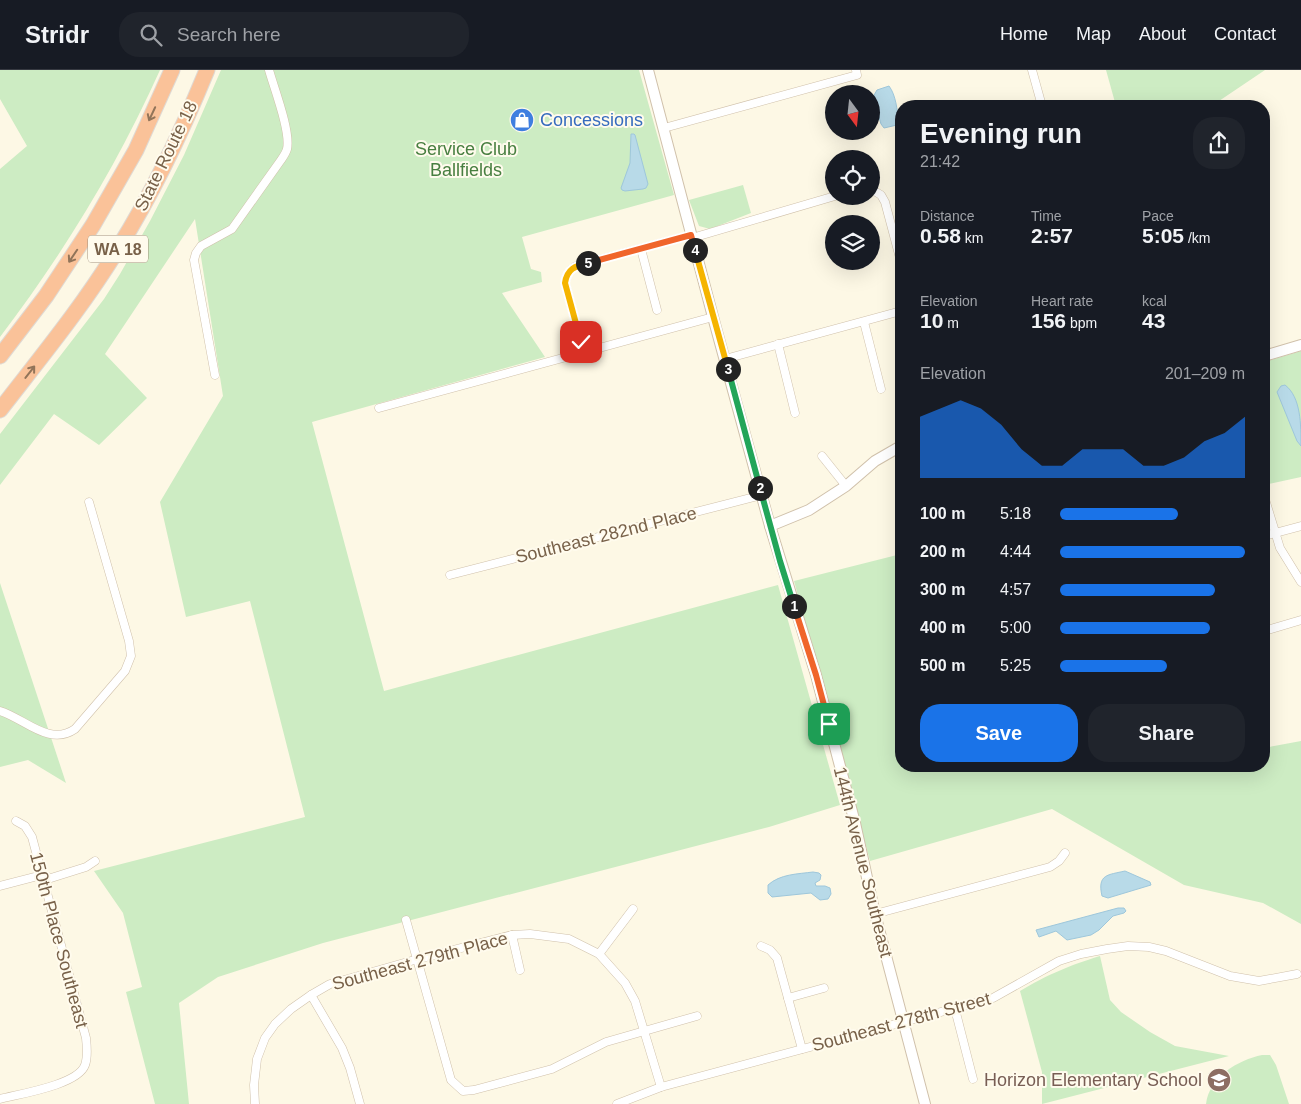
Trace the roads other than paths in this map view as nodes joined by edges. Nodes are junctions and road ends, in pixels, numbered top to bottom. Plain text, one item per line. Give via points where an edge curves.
1 (172, 70) edge
2 (207, 70) edge
3 (269, 70) edge
4 (648, 70) edge
5 (1032, 70) edge
6 (857, 72) edge
7 (1040, 100) edge
8 (664, 128) junction
9 (880, 196) edge
10 (825, 199) edge
11 (692, 237) junction
12 (895, 240) edge
13 (641, 249) junction
14 (657, 310) dead end
15 (895, 313) edge
16 (713, 318) junction
17 (864, 322) junction
18 (581, 342) dead end
19 (778, 344) junction
20 (1301, 345) edge
21 (1270, 354) edge
22 (0, 356) edge
23 (725, 358) junction
24 (215, 375) dead end
25 (881, 389) dead end
26 (379, 408) dead end
27 (0, 410) edge
28 (795, 413) dead end
29 (895, 449) edge
30 (822, 456) dead end
31 (846, 486) junction
32 (762, 495) junction
33 (89, 502) dead end
34 (1270, 518) edge
35 (770, 526) junction
36 (1301, 526) edge
37 (1274, 533) junction
38 (1270, 534) edge
39 (450, 575) dead end
40 (1301, 582) edge
41 (1301, 620) edge
42 (1270, 629) edge
43 (0, 711) edge
44 (16, 821) dead end
45 (1065, 853) dead end
46 (95, 861) dead end
47 (42, 875) junction
48 (0, 886) edge
49 (633, 909) dead end
50 (875, 914) junction
51 (406, 920) dead end
52 (512, 935) junction
53 (761, 946) dead end
54 (600, 954) junction
55 (418, 959) junction
56 (520, 970) dead end
57 (1297, 974) dead end
58 (824, 988) dead end
59 (311, 994) junction
60 (788, 998) junction
61 (954, 1010) junction
62 (697, 1016) dead end
63 (902, 1023) junction
64 (644, 1031) junction
65 (802, 1049) junction
66 (973, 1079) dead end
67 (661, 1087) junction
68 (0, 1099) edge
69 (255, 1104) edge
70 (360, 1104) edge
71 (617, 1104) edge
72 (925, 1104) edge

1 -> 22 highway, State Route 18 / WA 18 via 136,150 93,225 46,296
27 -> 2 highway, State Route 18 / WA 18 via 68,322 119,248 159,177
3 - 24 street via 287,137 287,150 232,230 201,246 194,260
4 - 8 street, 144th Avenue Southeast
5 - 7 street
6 - 8 street
8 - 11 street, 144th Avenue Southeast
9 - 12 street via 885,202
10 - 11 street
11 - 13 street
11 - 16 street, 144th Avenue Southeast
13 - 14 street
13 - 18 street via 576,266 567,274 565,283
15 - 17 street
16 - 23 street, 144th Avenue Southeast
16 - 26 street
17 - 19 street
17 - 25 street
19 - 23 street
19 - 28 street
20 - 21 street
23 - 32 street, 144th Avenue Southeast
29 - 31 street via 875,461
30 - 31 street
31 - 35 street via 809,510
32 - 35 street, 144th Avenue Southeast
32 - 39 street, Southeast 282nd Place
33 - 43 street via 129,641 131,656 125,671 70,732 51,734 36,730
34 - 37 street
35 - 50 street, 144th Avenue Southeast via 816,675
36 - 37 street
37 - 38 street
37 - 40 street
41 - 42 street
44 - 47 street, 150th Place Southeast via 30,833
45 - 50 street via 1050,867
46 - 47 street via 51,878
47 - 48 street
47 - 68 street, 150th Place Southeast via 86,1038 85,1067 78,1075 65,1081
49 - 54 street
50 - 63 street, 144th Avenue Southeast
51 - 55 street
52 - 54 street, Southeast 279th Place via 543,934 569,939
52 - 55 street, Southeast 279th Place
52 - 56 street
53 - 60 street via 777,958
54 - 64 street via 625,983 635,1001
55 - 59 street, Southeast 279th Place via 330,984
55 - 64 street via 451,1080 462,1091 552,1068 606,1042
57 - 61 street, Southeast 278th Street via 1259,981 1230,976 1166,951 1128,946 1081,954 1059,962 993,998
58 - 60 street
59 - 69 street, Southeast 279th Place via 275,1024 265,1038 257,1059
59 - 70 street via 342,1048
60 - 65 street
61 - 63 street, Southeast 278th Street
61 - 66 street
62 - 64 street
63 - 65 street, Southeast 278th Street
63 - 72 street, 144th Avenue Southeast
64 - 67 street
65 - 67 street, Southeast 278th Street
67 - 71 street, Southeast 278th Street

